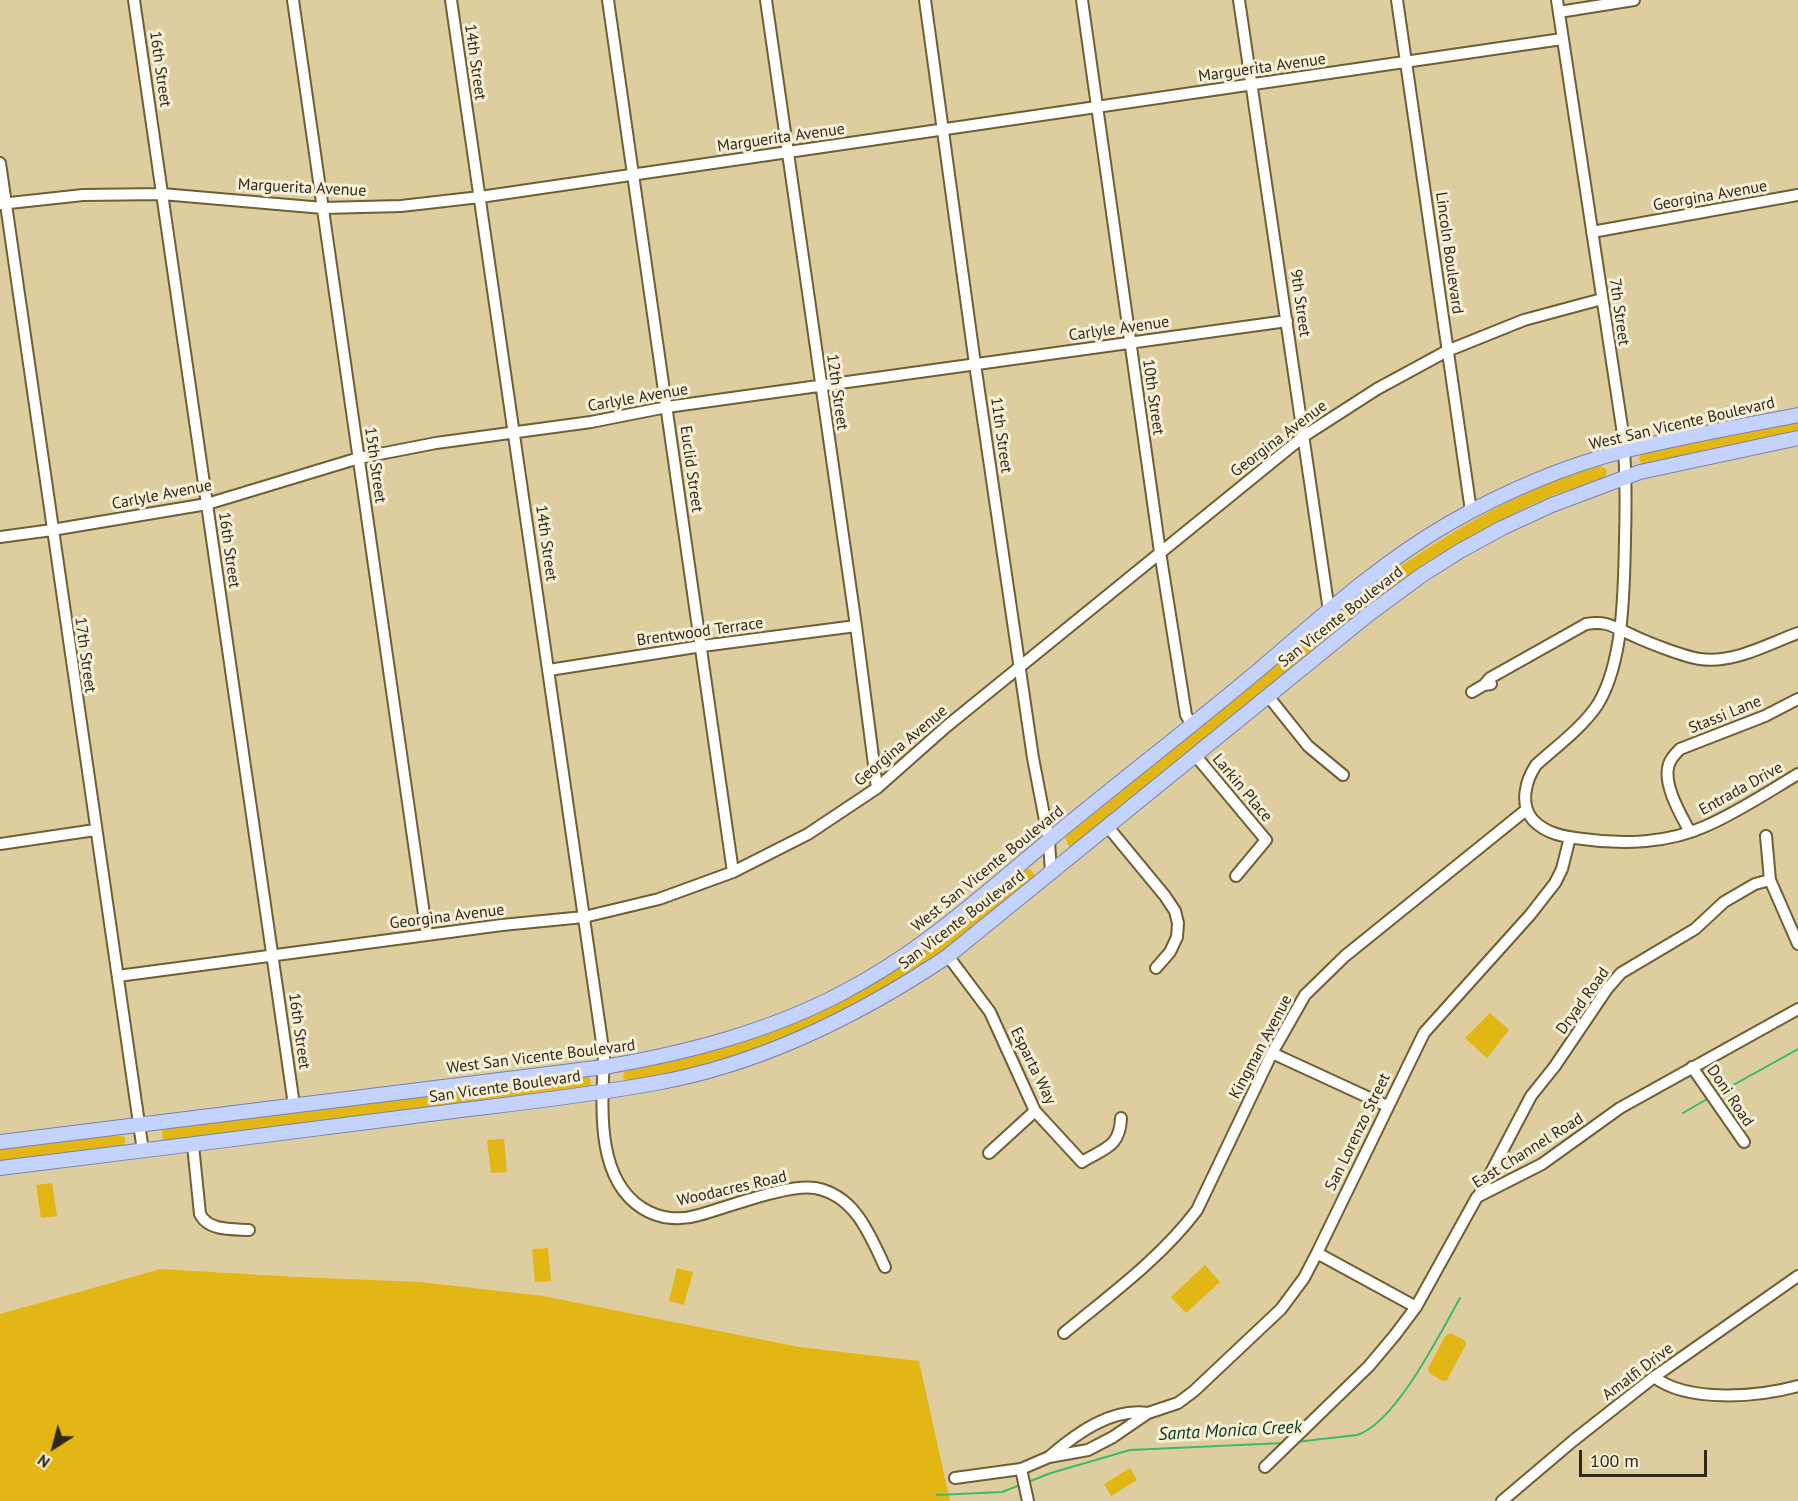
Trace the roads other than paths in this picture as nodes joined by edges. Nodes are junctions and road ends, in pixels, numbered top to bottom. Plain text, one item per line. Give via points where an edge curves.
1 (135, 0) edge
2 (293, 0) edge
3 (451, 0) edge
4 (608, 0) edge
5 (766, 0) edge
6 (925, 0) edge
7 (1082, 0) edge
8 (1239, 0) edge
9 (1397, 0) edge
10 (1557, 0) edge
11 (1634, 0) edge
12 (1559, 12) junction
13 (1562, 39) junction
14 (1406, 62) junction
15 (1252, 85) junction
16 (1098, 108) junction
17 (944, 129) junction
18 (788, 152) junction
19 (0, 163) edge
20 (634, 174) junction
21 (162, 194) junction
22 (1798, 195) edge
23 (480, 197) junction
24 (3, 204) edge
25 (323, 208) junction
26 (1592, 232) junction
27 (1602, 299) junction
28 (1287, 321) junction
29 (1131, 343) junction
30 (1447, 351) junction
31 (975, 364) junction
32 (821, 386) junction
33 (667, 407) junction
34 (1798, 415) edge
35 (514, 432) junction
36 (1304, 436) junction
37 (1798, 438) edge
38 (1624, 451) junction
39 (359, 458) junction
40 (1626, 475) junction
41 (207, 504) junction
42 (1471, 511) junction
43 (52, 531) junction
44 (0, 537) edge
45 (1160, 552) junction
46 (1329, 611) junction
47 (856, 626) junction
48 (1620, 629) junction
49 (1798, 633) edge
50 (702, 646) junction
51 (1020, 668) junction
52 (549, 670) junction
53 (1472, 692) dead end
54 (1268, 696) junction
55 (1798, 699) edge
56 (1192, 725) junction
57 (1195, 755) junction
58 (1798, 774) edge
59 (1342, 775) dead end
60 (877, 788) junction
61 (1526, 810) junction
62 (1108, 827) junction
63 (95, 830) junction
64 (1689, 832) junction
65 (1766, 836) dead end
66 (1570, 837) junction
67 (1049, 841) junction
68 (0, 844) edge
69 (733, 872) junction
70 (1051, 873) junction
71 (1236, 876) dead end
72 (1770, 880) junction
73 (584, 917) junction
74 (427, 934) junction
75 (1798, 944) edge
76 (273, 955) junction
77 (948, 956) junction
78 (1156, 968) dead end
79 (118, 976) junction
80 (1798, 1009) edge
81 (1272, 1053) junction
82 (604, 1067) junction
83 (1692, 1067) junction
84 (602, 1091) junction
85 (294, 1105) junction
86 (1387, 1106) junction
87 (1035, 1110) junction
88 (1121, 1118) dead end
89 (139, 1125) junction
90 (0, 1142) edge
91 (1744, 1142) dead end
92 (193, 1145) junction
93 (143, 1151) junction
94 (989, 1153) dead end
95 (0, 1168) edge
96 (1477, 1197) junction
97 (249, 1230) dead end
98 (1317, 1253) junction
99 (885, 1267) dead end
100 (1798, 1276) edge
101 (1416, 1307) junction
102 (1064, 1333) dead end
103 (1654, 1377) junction
104 (1798, 1386) edge
105 (1148, 1413) junction
106 (1048, 1457) junction
107 (1265, 1467) dead end
108 (1021, 1469) junction
109 (955, 1478) dead end
110 (1028, 1501) edge
111 (1502, 1501) edge

1 - 21 street, 16th Street
2 - 25 street, 15th Street
3 - 23 street, 14th Street
4 - 20 street, Euclid Street
5 - 18 street, 12th Street
6 - 17 street, 11th Street
7 - 16 street, 10th Street
8 - 15 street, 9th Street
9 - 14 street, Lincoln Boulevard
10 - 12 street, 7th Street
11 - 12 street
12 - 13 street, 7th Street
13 - 14 street, Marguerita Avenue
13 - 26 street, 7th Street
14 - 15 street, Marguerita Avenue
14 - 30 street, Lincoln Boulevard
15 - 16 street, Marguerita Avenue
15 - 28 street, 9th Street
16 - 17 street, Marguerita Avenue
16 - 29 street, 10th Street
17 - 18 street, Marguerita Avenue
17 - 31 street, 11th Street
18 - 20 street, Marguerita Avenue
18 - 32 street, 12th Street
19 - 24 street, 17th Street
20 - 23 street, Marguerita Avenue
20 - 33 street, Euclid Street
21 - 24 street, Marguerita Avenue via 83,195
21 - 25 street, Marguerita Avenue
21 - 41 street, 16th Street
22 - 26 street, Georgina Avenue
23 - 25 street, Marguerita Avenue via 401,206
23 - 35 street, 14th Street
24 - 43 street, 17th Street
25 - 39 street, 15th Street
26 - 27 street, 7th Street
27 - 30 street, Georgina Avenue via 1524,320
27 - 38 street, 7th Street
28 - 29 street, Carlyle Avenue
28 - 36 street, 9th Street
29 - 31 street, Carlyle Avenue
29 - 45 street, 10th Street
30 - 36 street, Georgina Avenue via 1377,389
30 - 42 street, Lincoln Boulevard
31 - 32 street, Carlyle Avenue
31 - 51 street, 11th Street
32 - 33 street, Carlyle Avenue
32 - 47 street, 12th Street
33 - 35 street, Carlyle Avenue
33 - 50 street, Euclid Street
34 - 38 main road, West San Vicente Boulevard
35 - 39 street, Carlyle Avenue
35 - 52 street, 14th Street
36 - 45 street, Georgina Avenue
36 - 46 street, 9th Street
37 - 40 main road, San Vicente Boulevard
38 - 40 street, 7th Street
38 - 42 main road, West San Vicente Boulevard via 1536,480
39 - 41 street, Carlyle Avenue
39 - 74 street, 15th Street
40 - 48 street, 7th Street
40 - 54 main road, San Vicente Boulevard via 1552,505 1460,551 1369,614
41 - 43 street, Carlyle Avenue
41 - 76 street, 16th Street
42 - 46 main road, West San Vicente Boulevard via 1386,566
43 - 44 street, Carlyle Avenue
43 - 63 street, 17th Street
45 - 51 street, Georgina Avenue
45 - 56 street, 10th Street via 1186,715
46 - 56 main road, West San Vicente Boulevard
47 - 50 street, Brentwood Terrace
47 - 60 street, 12th Street
48 - 49 street via 1698,659 1713,660 1738,656
48 - 53 street via 1608,623 1586,624
48 - 61 street via 1612,673 1603,693 1588,716 1536,765 1527,782
50 - 52 street, Brentwood Terrace
50 - 69 street, Euclid Street
51 - 60 street, Georgina Avenue
51 - 67 street, 11th Street
52 - 73 street, 14th Street
54 - 57 main road, San Vicente Boulevard
54 - 59 street via 1308,746
55 - 64 street, Stassi Lane via 1766,716 1680,749 1674,756 1668,765 1668,779
56 - 67 main road, West San Vicente Boulevard
57 - 62 main road, San Vicente Boulevard
57 - 71 street, Larkin Place via 1266,840
58 - 64 street, Entrada Drive via 1723,818
60 - 69 street, Georgina Avenue via 808,834
61 - 66 street, Entrada Drive via 1542,828
61 - 81 street, Kingman Avenue via 1322,977 1300,1004
62 - 70 main road, San Vicente Boulevard
62 - 78 street via 1175,911 1177,937
63 - 68 street
63 - 79 street, 17th Street
64 - 66 street, Entrada Drive via 1624,842
65 - 72 street
66 - 86 street, San Lorenzo Street via 1555,883 1424,1033
67 - 70 street, 11th Street
67 - 82 main road, West San Vicente Boulevard via 920,946 842,993 726,1040 661,1058
69 - 73 street, Georgina Avenue via 659,899
70 - 77 main road, San Vicente Boulevard
72 - 75 street
72 - 96 street, Dryad Road via 1724,902 1695,929 1621,973 1531,1096
73 - 74 street, Georgina Avenue
73 - 82 street, 14th Street
74 - 76 street, Georgina Avenue
76 - 79 street, Georgina Avenue
76 - 85 street, 16th Street
77 - 84 main road, San Vicente Boulevard via 908,983 783,1046 699,1073
77 - 87 street, Esparta Way via 990,1012
79 - 89 street, 17th Street
80 - 83 street, East Channel Road
81 - 86 street
81 - 102 street, Kingman Avenue via 1197,1210 1163,1249
82 - 84 street, 14th Street
82 - 85 main road, West San Vicente Boulevard
83 - 91 street, Doni Road
83 - 96 street, East Channel Road via 1620,1108 1542,1164
84 - 92 main road, San Vicente Boulevard
84 - 99 street, Woodacres Road via 608,1158 614,1176 630,1199 648,1212 684,1218 791,1190 815,1188 852,1208
85 - 89 main road, West San Vicente Boulevard
86 - 98 street, San Lorenzo Street
87 - 88 street, Esparta Way via 1082,1162 1116,1142
87 - 94 street
89 - 90 main road, West San Vicente Boulevard
89 - 93 street, 17th Street
92 - 93 main road, San Vicente Boulevard
92 - 97 street via 203,1220 215,1227
93 - 95 main road, San Vicente Boulevard
96 - 101 street, East Channel Road
98 - 101 street
98 - 105 street, San Lorenzo Street via 1281,1309 1178,1402
100 - 103 street, Amalfi Drive
101 - 107 street, East Channel Road via 1369,1366
103 - 104 street via 1678,1390 1708,1394 1745,1395
103 - 111 street, Amalfi Drive
105 - 106 street, San Lorenzo Street via 1088,1450
105 - 106 street, San Lorenzo Street via 1110,1416
106 - 108 street, San Lorenzo Street
108 - 109 street, San Lorenzo Street
108 - 110 street

